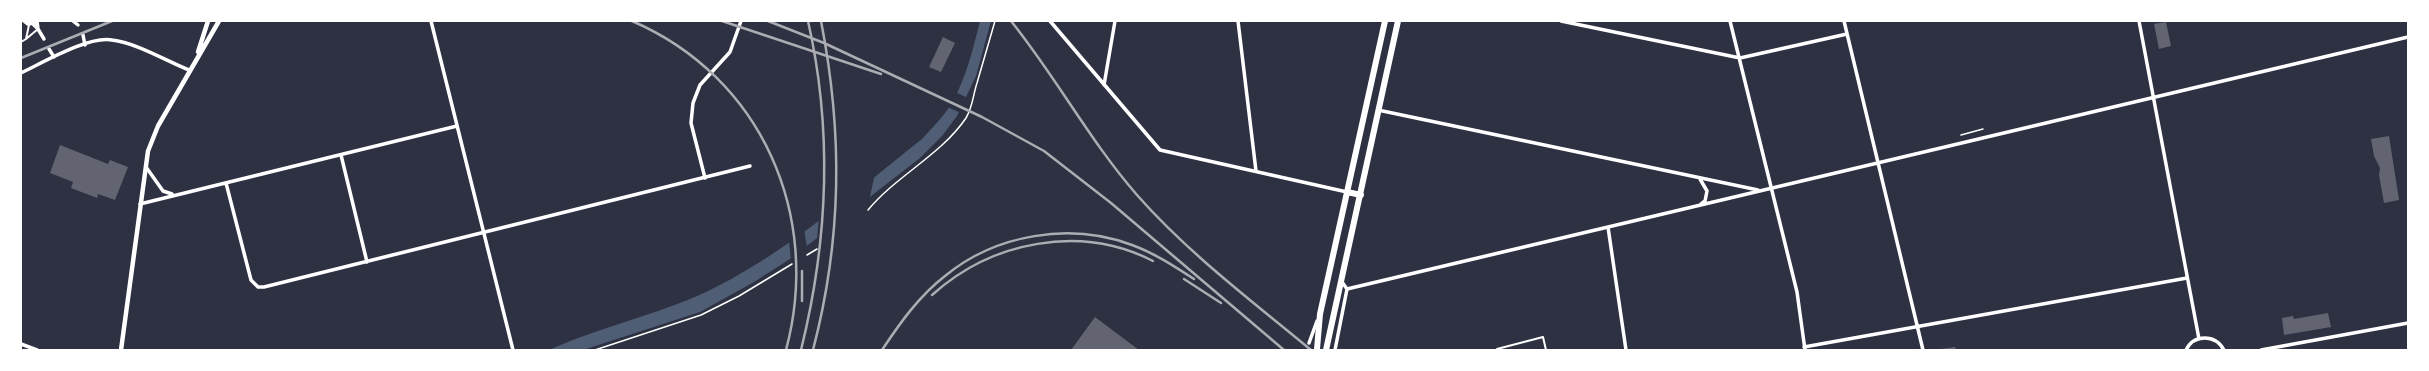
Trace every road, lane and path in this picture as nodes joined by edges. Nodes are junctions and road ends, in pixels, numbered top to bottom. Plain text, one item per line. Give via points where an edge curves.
1 (24, 21) edge
2 (73, 21) edge
3 (208, 21) edge
4 (218, 21) edge
5 (431, 21) edge
6 (741, 21) edge
7 (995, 21) edge
8 (1050, 21) edge
9 (1115, 21) edge
10 (1238, 21) edge
11 (1385, 21) edge
12 (1398, 21) edge
13 (1561, 21) edge
14 (1730, 21) edge
15 (1844, 21) edge
16 (2139, 21) edge
17 (34, 22) edge
18 (78, 25) dead end
19 (38, 29) junction
20 (1847, 34) junction
21 (83, 35) dead end
22 (2408, 37) edge
23 (44, 38) dead end
24 (26, 39) junction
25 (21, 42) edge
26 (85, 45) junction
27 (49, 49) dead end
28 (54, 58) junction
29 (1740, 58) junction
30 (195, 59) junction
31 (190, 70) junction
32 (21, 73) edge
33 (1104, 85) junction
34 (2153, 96) junction
35 (1366, 106) junction
36 (1378, 110) junction
37 (456, 126) junction
38 (1983, 129) dead end
39 (1961, 135) dead end
40 (341, 155) junction
41 (1877, 162) junction
42 (145, 165) junction
43 (750, 166) dead end
44 (1256, 171) junction
45 (705, 178) junction
46 (1699, 178) junction
47 (226, 183) junction
48 (1771, 188) junction
49 (1759, 191) junction
50 (1347, 192) junction
51 (182, 194) junction
52 (1361, 195) junction
53 (140, 204) junction
54 (1700, 205) junction
55 (868, 210) dead end
56 (1608, 227) junction
57 (482, 233) junction
58 (817, 249) dead end
59 (807, 255) dead end
60 (367, 262) junction
61 (792, 264) dead end
62 (2187, 278) junction
63 (1341, 281) junction
64 (1347, 290) junction
65 (1320, 314) junction
66 (2408, 323) edge
67 (1917, 327) junction
68 (2199, 339) junction
69 (1309, 343) dead end
70 (21, 344) edge
71 (1317, 349) edge
72 (1497, 349) dead end
73 (1805, 349) edge
74 (37, 350) edge
75 (121, 350) edge
76 (513, 350) edge
77 (595, 350) edge
78 (1326, 350) edge
79 (1335, 350) edge
80 (1546, 350) edge
81 (1626, 350) edge
82 (1923, 350) edge
83 (2186, 350) edge
84 (2224, 350) edge
85 (2261, 350) edge

1 - 17 street
2 - 18 street
3 - 30 street
4 - 30 street
5 - 37 street
6 - 45 street via 730,52 702,83 693,103 691,124
7 - 55 path via 974,100 965,119 946,140 878,198
8 - 33 street
9 - 33 street
10 - 44 street
11 - 35 main road
12 - 36 main road
13 - 29 street
14 - 29 street
15 - 20 street
16 - 34 street
17 - 19 street
17 - 24 lane
19 - 23 street
19 - 24 lane
20 - 29 street
20 - 41 street
21 - 26 street
22 - 34 street
24 - 25 lane
26 - 28 street
26 - 31 street via 104,40 120,42
27 - 28 street
28 - 32 street
29 - 48 street
30 - 31 street
31 - 42 street via 155,132
33 - 44 street via 1160,150
34 - 41 street
34 - 62 street
35 - 36 main road
35 - 50 main road
36 - 46 street
36 - 52 main road
37 - 40 street
37 - 57 street
38 - 39 path
40 - 47 street
40 - 60 street
41 - 48 street
41 - 67 street
42 - 51 street via 163,191 169,194
42 - 53 street
43 - 45 street
44 - 50 street
45 - 57 street
46 - 49 street
46 - 54 street via 1707,191 1705,201
47 - 51 street
47 - 60 street via 251,280 258,287
48 - 49 street
48 - 73 street via 1799,301
49 - 54 street
50 - 52 main road
50 - 65 main road
51 - 53 street
52 - 63 main road
53 - 75 street
54 - 56 street
56 - 64 street
56 - 81 street
57 - 60 street
57 - 76 street
58 - 59 path
61 - 77 path via 740,296 701,315
62 - 67 street
62 - 68 street
63 - 64 street
63 - 78 main road
64 - 79 street
65 - 69 street
65 - 71 main road
66 - 85 street
67 - 73 street
67 - 82 street
68 - 83 street
68 - 84 street via 2214,340
70 - 74 street
72 - 80 lane via 1543,338

